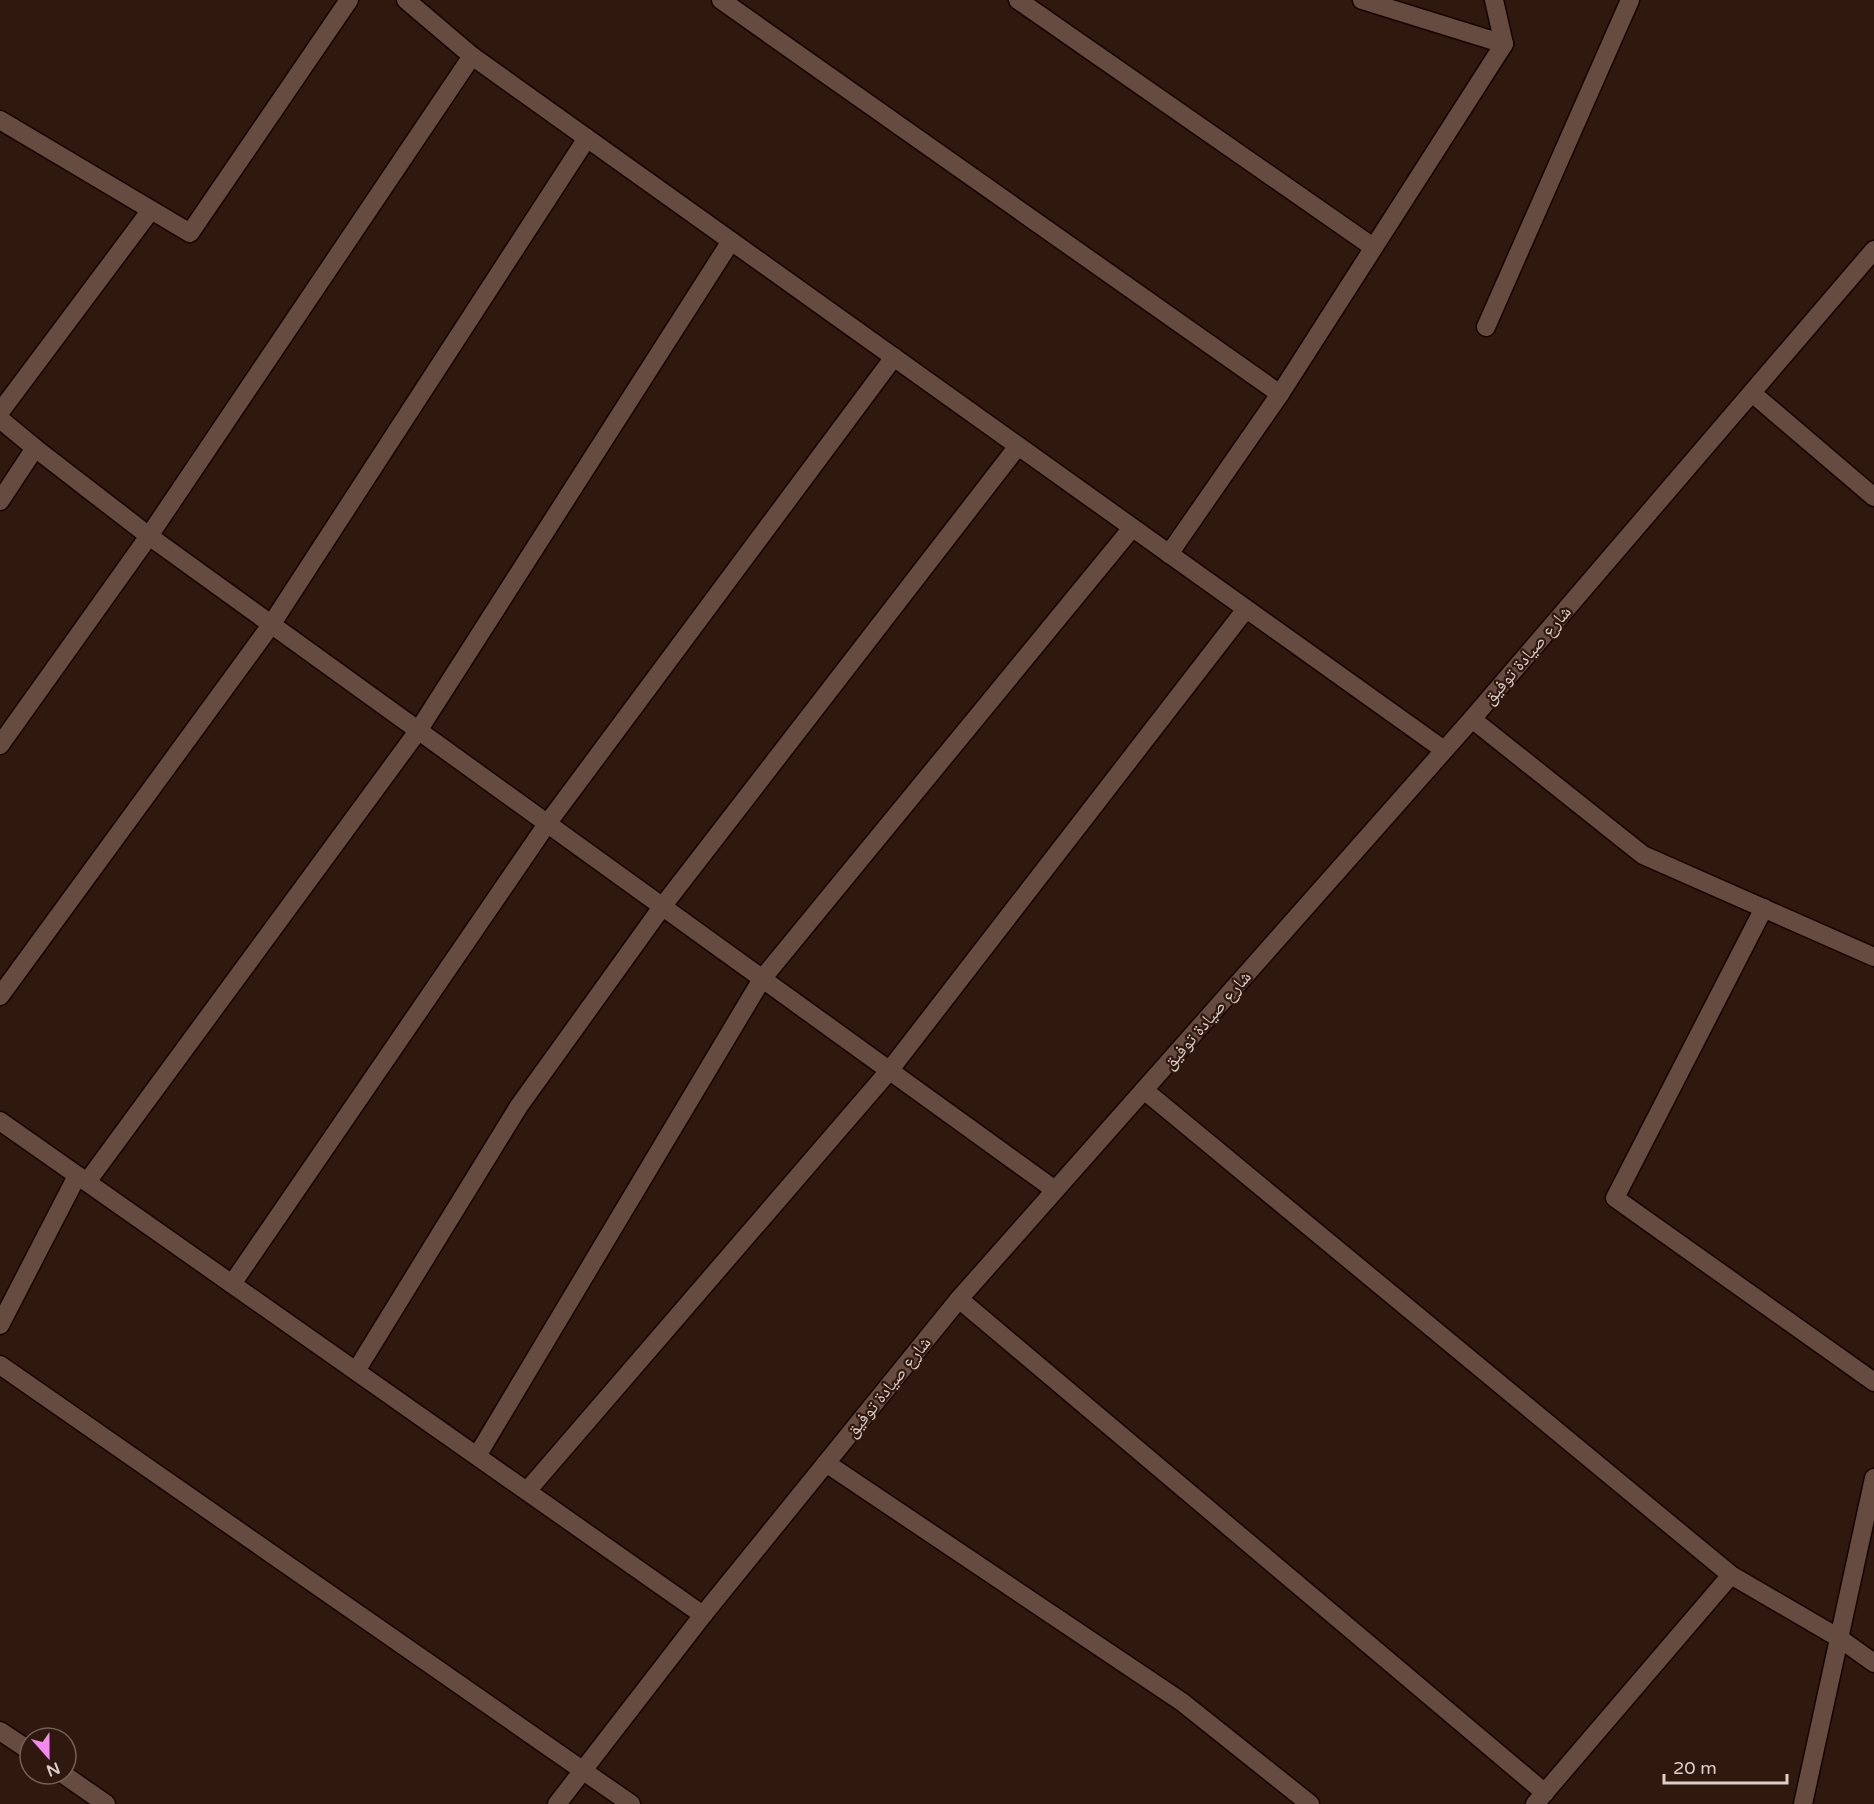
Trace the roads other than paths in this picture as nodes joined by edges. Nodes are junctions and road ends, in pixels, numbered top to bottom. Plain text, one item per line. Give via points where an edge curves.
1 (349, 0) edge
2 (406, 0) edge
3 (721, 0) edge
4 (1018, 0) edge
5 (1362, 0) edge
6 (1494, 0) edge
7 (1630, 0) edge
8 (1504, 44) junction
9 (472, 56) junction
10 (0, 120) edge
11 (587, 138) junction
12 (151, 210) junction
13 (730, 241) junction
14 (1373, 247) junction
15 (1874, 250) edge
16 (1486, 327) dead end
17 (894, 357) junction
18 (1752, 393) junction
19 (1280, 394) junction
20 (0, 412) edge
21 (0, 419) edge
22 (1018, 446) junction
23 (35, 448) junction
24 (1874, 497) edge
25 (0, 501) edge
26 (1132, 528) junction
27 (149, 536) junction
28 (1169, 554) junction
29 (1245, 609) junction
30 (271, 625) junction
31 (1472, 719) junction
32 (418, 731) junction
33 (0, 745) edge
34 (1444, 750) junction
35 (547, 824) junction
36 (662, 907) junction
37 (1764, 908) junction
38 (1874, 957) edge
39 (762, 979) junction
40 (0, 996) edge
41 (889, 1071) junction
42 (1144, 1090) junction
43 (0, 1122) edge
44 (82, 1179) junction
45 (1055, 1190) junction
46 (232, 1284) junction
47 (960, 1299) junction
48 (0, 1325) edge
49 (0, 1365) edge
50 (356, 1371) junction
51 (1874, 1382) edge
52 (477, 1456) junction
53 (826, 1463) junction
54 (1874, 1478) edge
55 (527, 1491) junction
56 (1731, 1575) junction
57 (703, 1615) junction
58 (1839, 1638) junction
59 (1874, 1663) edge
60 (0, 1731) edge
61 (18, 1743) edge
62 (584, 1770) junction
63 (78, 1784) edge
64 (1540, 1798) edge
65 (106, 1804) edge
66 (557, 1804) edge
67 (631, 1804) edge
68 (1310, 1804) edge
69 (1803, 1804) edge

1 - 12 street via 190,233
2 - 9 street
3 - 19 street
4 - 14 street
5 - 8 street
6 - 8 street
7 - 16 street
8 - 14 street
9 - 11 street
9 - 27 street
10 - 12 street
11 - 13 street
11 - 30 street
12 - 20 street
13 - 17 street
13 - 32 street
14 - 19 street
15 - 18 street, شارع صيادة توفيق
17 - 22 street
17 - 35 street
18 - 24 street
18 - 31 street, شارع صيادة توفيق
19 - 28 street
21 - 23 street
22 - 26 street
22 - 36 street
23 - 25 street
23 - 27 street
26 - 28 street
26 - 39 street
27 - 30 street
27 - 33 street
28 - 29 street
29 - 34 street
29 - 41 street
30 - 32 street
30 - 40 street
31 - 34 street, شارع صيادة توفيق
31 - 37 street via 1643,855
32 - 35 street
32 - 44 street
34 - 42 street, شارع صيادة توفيق
35 - 36 street
35 - 46 street
36 - 39 street
36 - 50 street via 519,1106
37 - 38 street
37 - 51 street via 1615,1198
39 - 41 street
39 - 52 street
41 - 45 street
41 - 55 street
42 - 45 street, شارع صيادة توفيق
42 - 56 street
43 - 44 street
44 - 46 street
44 - 48 street
45 - 47 street, شارع صيادة توفيق
46 - 50 street
47 - 53 street, شارع صيادة توفيق
47 - 64 street
49 - 62 street
50 - 52 street
52 - 55 street
53 - 57 street, شارع صيادة توفيق
53 - 68 street via 1182,1702
54 - 58 street
55 - 57 street
56 - 58 street
56 - 64 street
57 - 62 street, شارع صيادة توفيق
58 - 59 street
58 - 69 street
60 - 61 street
62 - 66 street, شارع صيادة توفيق
62 - 67 street
63 - 65 street

